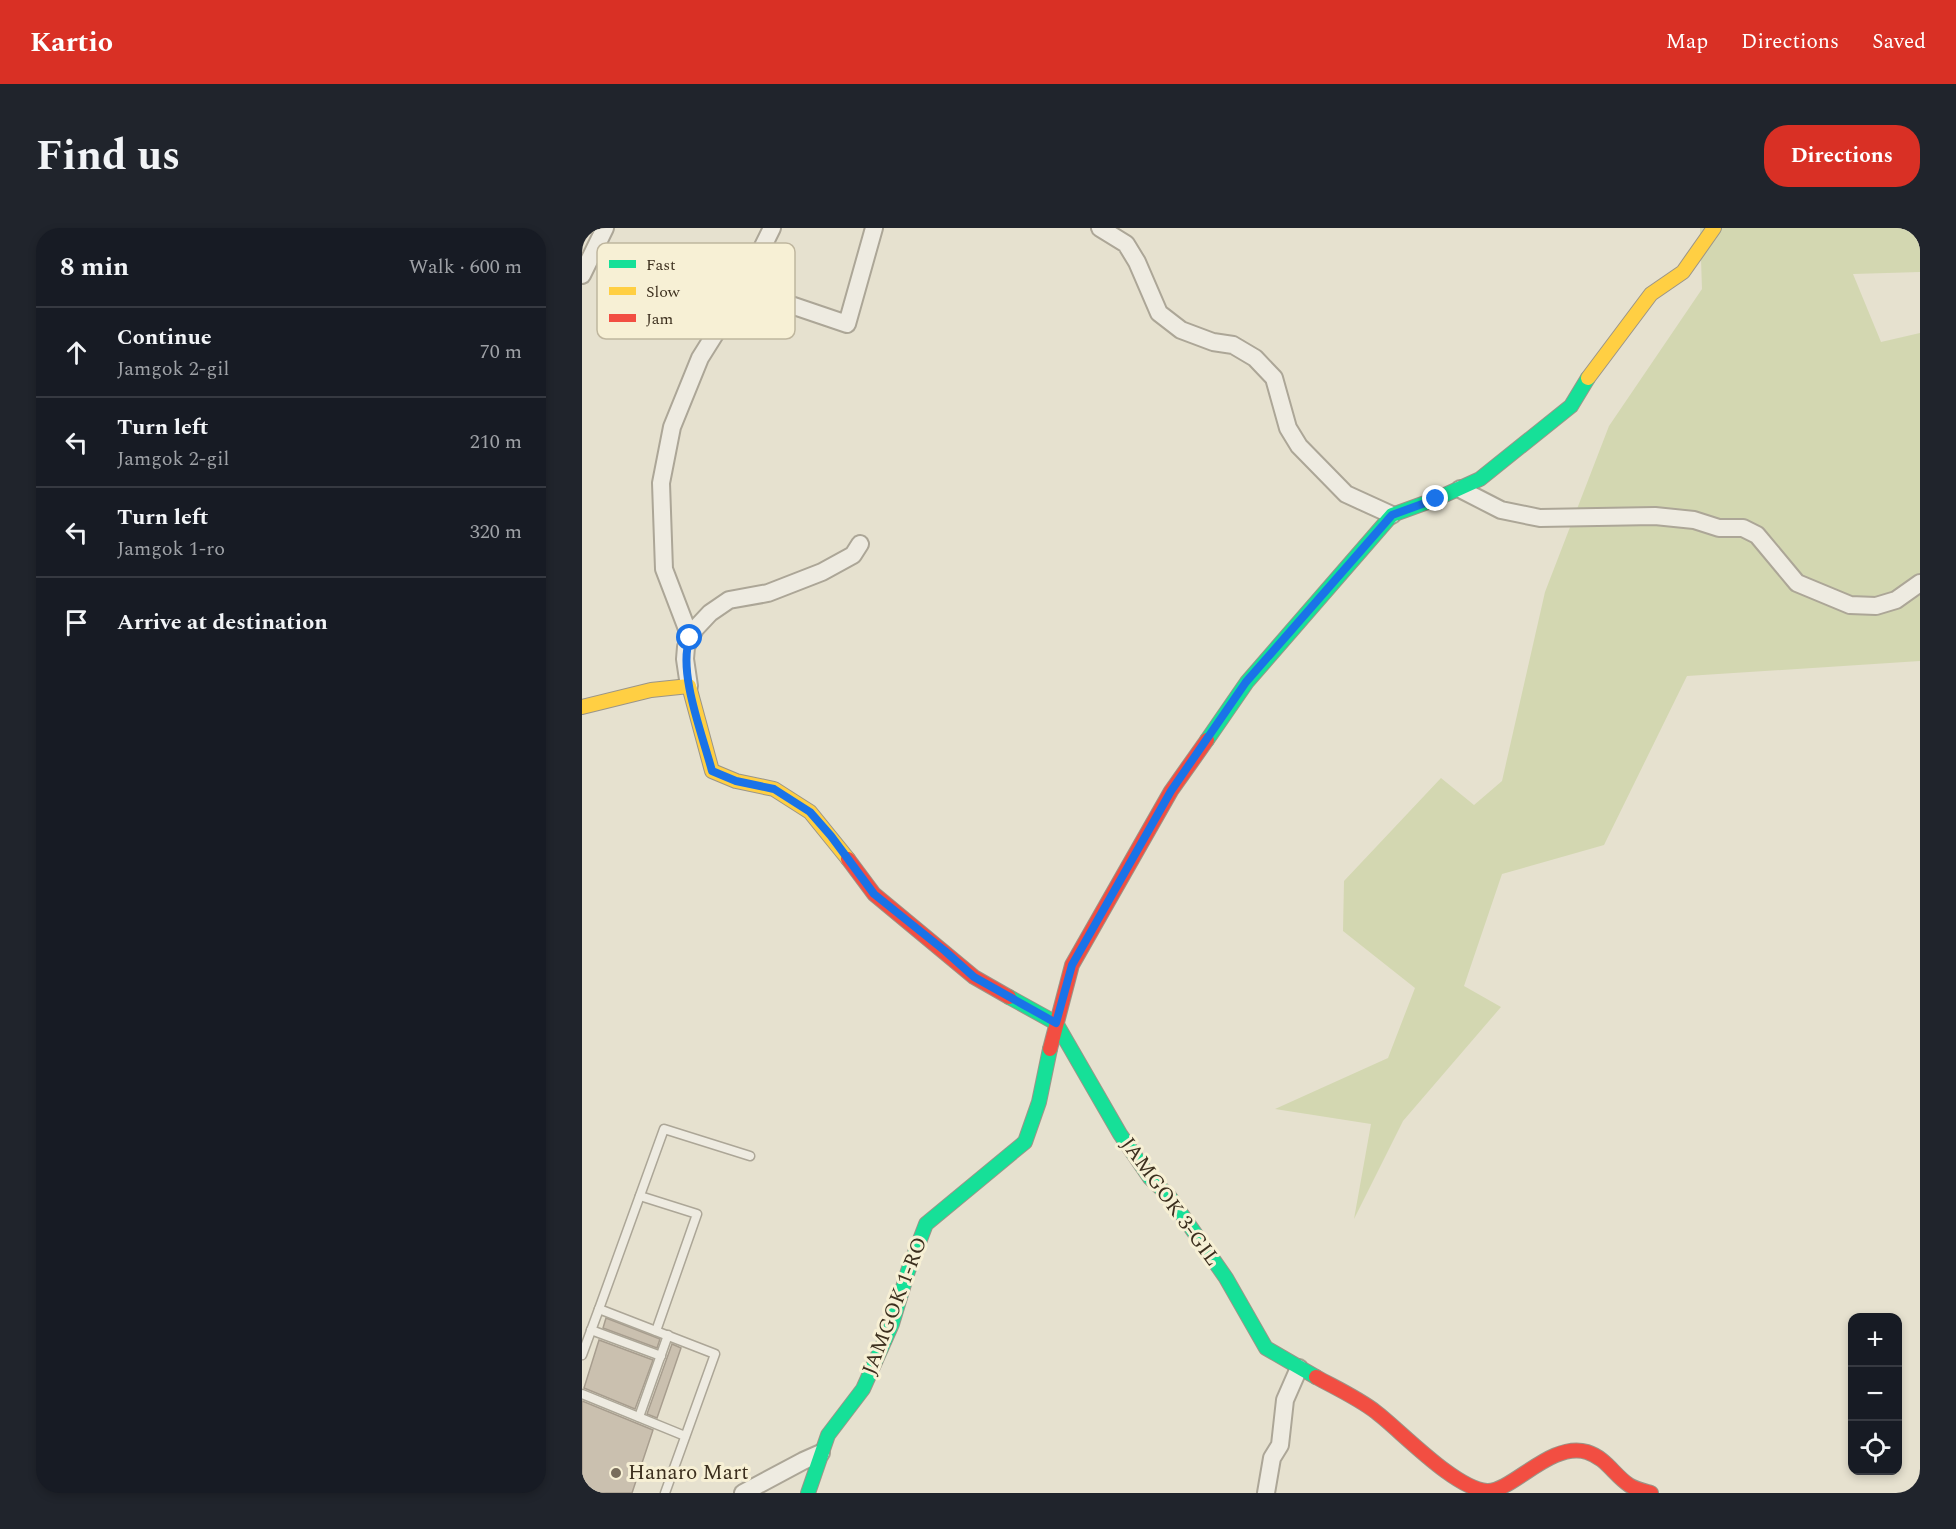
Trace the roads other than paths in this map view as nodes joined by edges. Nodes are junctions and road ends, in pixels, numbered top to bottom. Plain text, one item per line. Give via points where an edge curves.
1 (604, 228) edge
2 (772, 228) edge
3 (874, 228) edge
4 (1100, 228) edge
5 (1714, 228) edge
6 (765, 243) edge
7 (582, 275) edge
8 (795, 307) edge
9 (711, 339) edge
10 (1460, 489) junction
11 (1392, 515) junction
12 (860, 544) dead end
13 (1920, 583) edge
14 (690, 638) junction
15 (689, 686) junction
16 (582, 707) edge
17 (1056, 1023) junction
18 (750, 1156) dead end
19 (640, 1196) junction
20 (599, 1309) junction
21 (591, 1330) junction
22 (656, 1331) junction
23 (668, 1335) junction
24 (582, 1354) edge
25 (661, 1356) junction
26 (1299, 1368) junction
27 (582, 1394) edge
28 (639, 1417) junction
29 (685, 1436) junction
30 (821, 1454) junction
31 (665, 1493) edge
32 (743, 1493) edge
33 (808, 1493) edge
34 (1266, 1493) edge
35 (1651, 1493) edge

1 - 7 street
2 - 6 street
3 - 8 street via 847,324
4 - 11 street via 1126,244 1159,313 1181,330 1233,345 1255,358 1274,378 1288,428 1299,446 1346,494
5 - 10 street, JAMGOK 1-RO via 1683,272 1651,294 1595,366 1571,406 1480,478
9 - 14 street via 672,427 662,483 664,569
10 - 11 street, JAMGOK 1-RO
10 - 13 street via 1501,510 1540,518 1655,516 1694,520 1719,528 1743,528 1757,535 1797,583 1850,605 1876,606 1896,600
11 - 17 street, JAMGOK 1-RO via 1246,682 1171,791 1072,965
12 - 14 street via 853,555 822,572 768,593 729,600 702,621
14 - 15 street via 685,659
15 - 16 street via 651,690
15 - 17 street via 712,771 774,789 810,812 874,894 974,977
17 - 26 street, JAMGOK 3-GIL via 1120,1134 1226,1278 1266,1348
17 - 30 street, JAMGOK 1-RO via 1039,1102 1025,1142 926,1224 892,1324 863,1389 828,1435
18 - 19 lane via 664,1129
19 - 20 lane
19 - 22 lane via 698,1214
20 - 21 lane
20 - 22 lane
21 - 24 lane
21 - 25 lane
22 - 23 lane
23 - 25 lane
23 - 29 lane via 715,1354
25 - 28 lane
26 - 34 street via 1285,1400 1280,1445 1272,1458
26 - 35 street, JAMGOK 3-GIL via 1375,1411 1419,1451 1480,1489 1498,1489 1537,1464 1566,1452 1585,1451 1602,1459 1630,1486
27 - 28 lane
28 - 29 lane
29 - 31 lane
30 - 32 street
30 - 33 street, JAMGOK 1-RO

